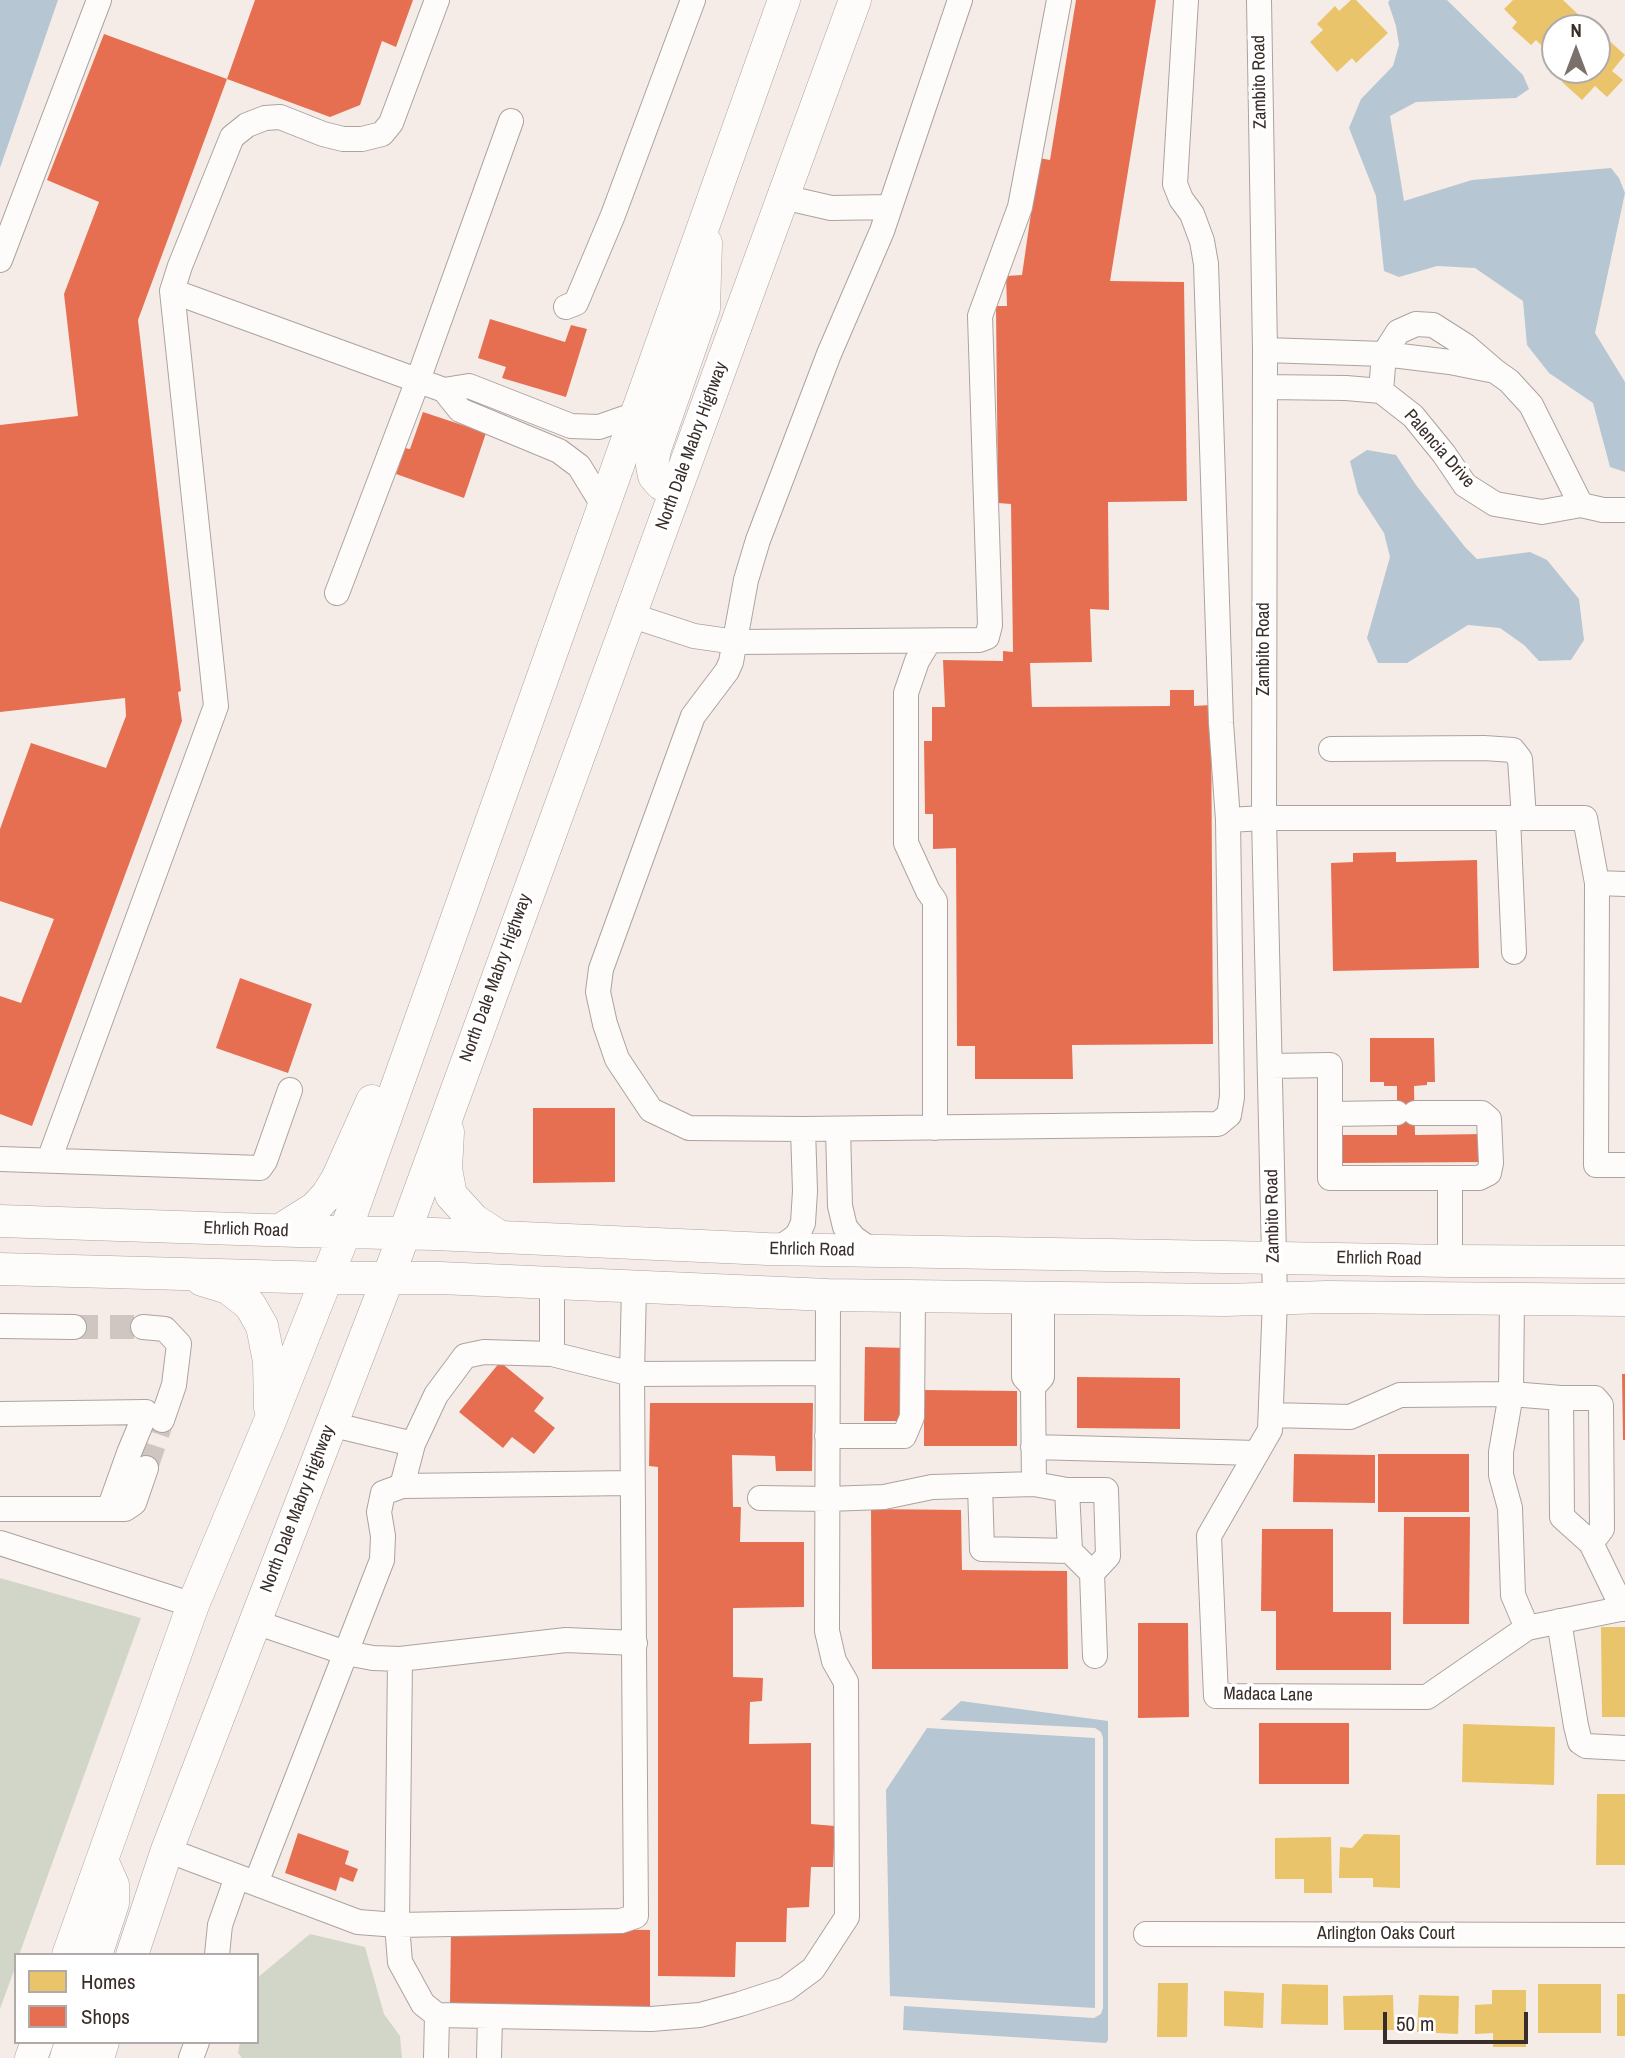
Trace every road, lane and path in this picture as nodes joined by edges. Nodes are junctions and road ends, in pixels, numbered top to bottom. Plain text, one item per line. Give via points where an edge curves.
1 (99, 0) edge
2 (436, 0) edge
3 (693, 0) edge
4 (783, 0) edge
5 (855, 0) edge
6 (960, 0) edge
7 (1059, 0) edge
8 (1186, 0) edge
9 (1259, 0) edge
10 (511, 121) dead end
11 (783, 197) junction
12 (890, 207) junction
13 (707, 214) junction
14 (0, 260) edge
15 (172, 291) junction
16 (566, 307) dead end
17 (1265, 350) junction
18 (1384, 354) junction
19 (1495, 371) junction
20 (418, 380) junction
21 (1265, 387) junction
22 (444, 390) junction
23 (1381, 391) junction
24 (636, 414) junction
25 (676, 489) junction
26 (603, 505) junction
27 (1581, 505) junction
28 (1625, 510) edge
29 (337, 593) dead end
30 (630, 615) junction
31 (929, 641) junction
32 (736, 642) junction
33 (1331, 749) dead end
34 (1264, 818) junction
35 (1516, 818) junction
36 (1228, 820) junction
37 (1597, 883) junction
38 (1625, 884) edge
39 (1514, 952) dead end
40 (424, 1008) junction
41 (1270, 1066) junction
42 (290, 1090) dead end
43 (449, 1108) junction
44 (1330, 1114) junction
45 (935, 1128) junction
46 (803, 1129) junction
47 (838, 1129) junction
48 (0, 1158) edge
49 (49, 1160) junction
50 (1625, 1165) edge
51 (1450, 1178) junction
52 (0, 1221) edge
53 (280, 1230) junction
54 (345, 1232) junction
55 (403, 1233) junction
56 (500, 1237) junction
57 (768, 1249) junction
58 (879, 1251) junction
59 (1275, 1258) junction
60 (1450, 1261) junction
61 (1625, 1262) edge
62 (0, 1269) edge
63 (181, 1273) junction
64 (328, 1278) junction
65 (388, 1278) junction
66 (552, 1283) junction
67 (634, 1287) junction
68 (828, 1295) junction
69 (913, 1297) junction
70 (1033, 1298) junction
71 (1512, 1298) junction
72 (1275, 1299) junction
73 (1625, 1300) edge
74 (0, 1326) edge
75 (74, 1327) tunnel mouth
76 (143, 1327) tunnel mouth
77 (552, 1354) junction
78 (827, 1373) junction
79 (632, 1374) junction
80 (1511, 1394) junction
81 (1561, 1398) junction
82 (0, 1414) edge
83 (1271, 1415) junction
84 (162, 1420) tunnel mouth
85 (270, 1422) junction
86 (330, 1424) junction
87 (827, 1436) junction
88 (413, 1444) junction
89 (1033, 1447) junction
90 (1257, 1453) junction
91 (632, 1483) junction
92 (1034, 1484) junction
93 (402, 1486) junction
94 (979, 1486) junction
95 (1068, 1490) junction
96 (760, 1498) dead end
97 (827, 1500) junction
98 (0, 1509) edge
99 (0, 1543) edge
100 (1591, 1544) junction
101 (1070, 1551) junction
102 (1092, 1573) junction
103 (193, 1605) junction
104 (1624, 1608) edge
105 (255, 1622) junction
106 (1559, 1622) junction
107 (1527, 1628) junction
108 (635, 1643) junction
109 (346, 1653) junction
110 (1095, 1656) dead end
111 (400, 1659) junction
112 (1625, 1748) edge
113 (167, 1850) junction
114 (102, 1860) junction
115 (246, 1880) junction
116 (397, 1925) junction
117 (1146, 1934) dead end
118 (1625, 1935) edge
119 (69, 1953) edge
120 (97, 1953) edge
121 (133, 1953) edge
122 (218, 1953) edge
123 (437, 2015) junction
124 (490, 2016) junction
125 (436, 2058) edge
126 (489, 2058) edge

1 - 14 street
2 - 15 street via 391,123 382,134 343,139 280,117 247,125 232,137
3 - 16 street via 587,278 576,303
4 - 13 main road
5 - 11 main road, North Dale Mabry Highway
6 - 12 street
7 - 31 street via 1020,207 980,317 988,637
8 - 36 street via 1175,184 1199,232 1206,264
9 - 17 street, Zambito Road
10 - 20 street
11 - 12 street via 831,208
11 - 25 main road, North Dale Mabry Highway
12 - 32 street via 758,540
13 - 24 main road
13 - 25 main road via 705,308 652,466 661,484
15 - 20 street
15 - 49 street via 216,706
17 - 18 street
17 - 21 street, Zambito Road
18 - 19 street
18 - 19 street via 1398,332 1416,324 1433,326
18 - 23 street
19 - 27 street via 1531,405
20 - 22 street
20 - 29 street
21 - 23 street
21 - 34 street, Zambito Road
22 - 24 street via 469,386 571,426 599,427
22 - 26 street via 460,410 559,451 579,466
23 - 27 street, Palencia Drive via 1413,416 1465,485 1494,504 1542,512
24 - 26 main road
25 - 30 main road, North Dale Mabry Highway
26 - 40 main road
27 - 28 street, Palencia Drive
30 - 32 street via 694,636
30 - 43 main road, North Dale Mabry Highway
31 - 32 street
31 - 45 street via 906,693 906,843 935,901
32 - 46 street via 727,671 693,716 601,969 598,992 617,1059 651,1110 689,1128
33 - 35 street via 1513,750 1520,759
34 - 35 street
34 - 36 street
34 - 41 street, Zambito Road
35 - 37 street via 1585,818
35 - 39 street
36 - 45 street via 1229,1115 1217,1124
37 - 38 street
37 - 50 street via 1596,1165
40 - 53 main road via 400,1037 327,1195
40 - 54 main road
41 - 44 street via 1330,1065
41 - 59 street, Zambito Road
42 - 49 street via 260,1168
43 - 55 main road, North Dale Mabry Highway
43 - 56 main road via 446,1169 450,1195 474,1220
44 - 51 street via 1330,1178
44 - 51 street via 1482,1113 1489,1119 1489,1173 1479,1178
45 - 47 street
46 - 47 street
46 - 57 street via 803,1223 791,1240
47 - 58 street via 845,1227 854,1238
48 - 49 street
51 - 60 street
52 - 53 main road, Ehrlich Road
53 - 54 main road, Ehrlich Road
54 - 55 main road, Ehrlich Road
54 - 64 main road
55 - 56 main road, Ehrlich Road
55 - 65 main road, North Dale Mabry Highway
56 - 57 main road, Ehrlich Road
57 - 58 main road, Ehrlich Road
58 - 59 main road, Ehrlich Road
59 - 60 main road, Ehrlich Road
59 - 72 street, Zambito Road
60 - 61 main road, Ehrlich Road
62 - 63 main road
63 - 64 main road
63 - 85 main road via 228,1288 250,1305 262,1326 269,1361
64 - 65 main road
64 - 85 main road
65 - 66 main road
65 - 86 main road, North Dale Mabry Highway
66 - 67 main road
66 - 77 street
67 - 68 main road
67 - 79 street
68 - 69 main road
68 - 78 street
69 - 70 main road
69 - 87 street via 912,1417 904,1436
70 - 72 main road
70 - 89 street via 1024,1377 1033,1387
71 - 72 main road
71 - 73 main road
71 - 80 street
72 - 83 street, Madaca Lane
74 - 75 street
76 - 84 street via 165,1329 179,1345 174,1385
77 - 79 street
77 - 88 street via 484,1352 465,1356 436,1395
78 - 79 street
78 - 87 street
79 - 91 street
80 - 81 street
80 - 83 street via 1400,1395 1350,1417
80 - 107 street via 1501,1475 1510,1508 1513,1595
81 - 100 street via 1562,1517
81 - 100 street via 1595,1398 1601,1405 1602,1529
82 - 98 street via 146,1412 137,1460 109,1509
83 - 90 street, Madaca Lane via 1270,1430
85 - 103 main road
86 - 88 street
86 - 105 main road, North Dale Mabry Highway
87 - 97 street
88 - 93 street
89 - 90 street
89 - 92 street
90 - 107 street, Madaca Lane via 1209,1536 1216,1696 1427,1697
91 - 93 street
91 - 108 street
92 - 94 street
92 - 95 street
93 - 109 street via 383,1493 379,1512 382,1560
94 - 97 street
94 - 101 street via 982,1549
95 - 101 street
95 - 102 street via 1106,1490 1108,1556
96 - 97 street
97 - 124 street via 827,1632 834,1661 846,1682 847,1917 831,1942 813,1969 786,1989 700,2015 651,2019
99 - 103 street
100 - 104 street
101 - 102 street
102 - 110 street
103 - 114 main road
104 - 106 street, Madaca Lane
105 - 109 street
105 - 113 main road, North Dale Mabry Highway
106 - 107 street, Madaca Lane
106 - 112 street via 1580,1742
108 - 111 street via 566,1640
108 - 116 street via 636,1916 621,1921
109 - 111 street
109 - 115 street
111 - 116 street
113 - 115 street
113 - 121 main road, North Dale Mabry Highway
114 - 119 main road
114 - 120 main road via 113,1885 113,1903
115 - 116 street via 358,1922
115 - 122 street via 220,1925
116 - 123 street via 400,1962 423,2004
117 - 118 street, Arlington Oaks Court
123 - 124 street
123 - 125 street
124 - 126 street

